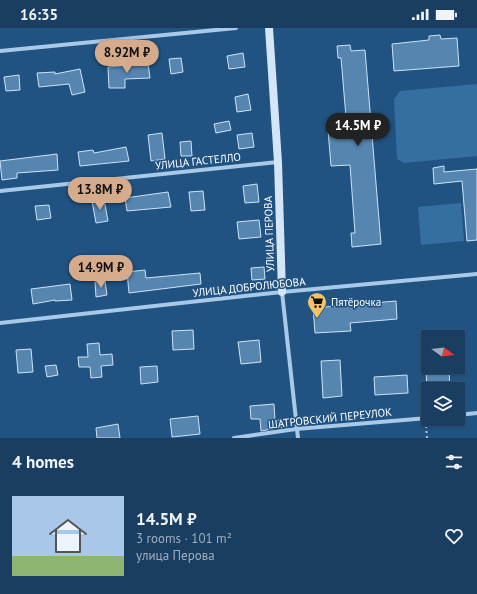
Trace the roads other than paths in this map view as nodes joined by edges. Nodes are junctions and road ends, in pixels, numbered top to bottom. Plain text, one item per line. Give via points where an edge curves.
1 (236, 28) edge
2 (269, 28) edge
3 (0, 51) edge
4 (278, 162) junction
5 (0, 191) edge
6 (477, 274) edge
7 (282, 292) junction
8 (0, 323) edge
9 (477, 413) edge
10 (465, 414) edge
11 (421, 419) edge
12 (296, 429) junction
13 (234, 438) edge
14 (298, 438) edge

1 - 3 street
2 - 4 street, УЛИЦА ПЕРОВА
4 - 5 street, УЛИЦА ГАСТЕЛЛО
4 - 7 street, УЛИЦА ПЕРОВА
6 - 7 street, УЛИЦА ДОБРОЛЮБОВА
7 - 8 street, УЛИЦА ДОБРОЛЮБОВА
7 - 12 street, УЛИЦА ПЕРОВА
9 - 10 street
11 - 12 street, ШАТРОВСКИЙ ПЕРЕУЛОК
12 - 13 street, ШАТРОВСКИЙ ПЕРЕУЛОК
12 - 14 street, УЛИЦА ПЕРОВА

